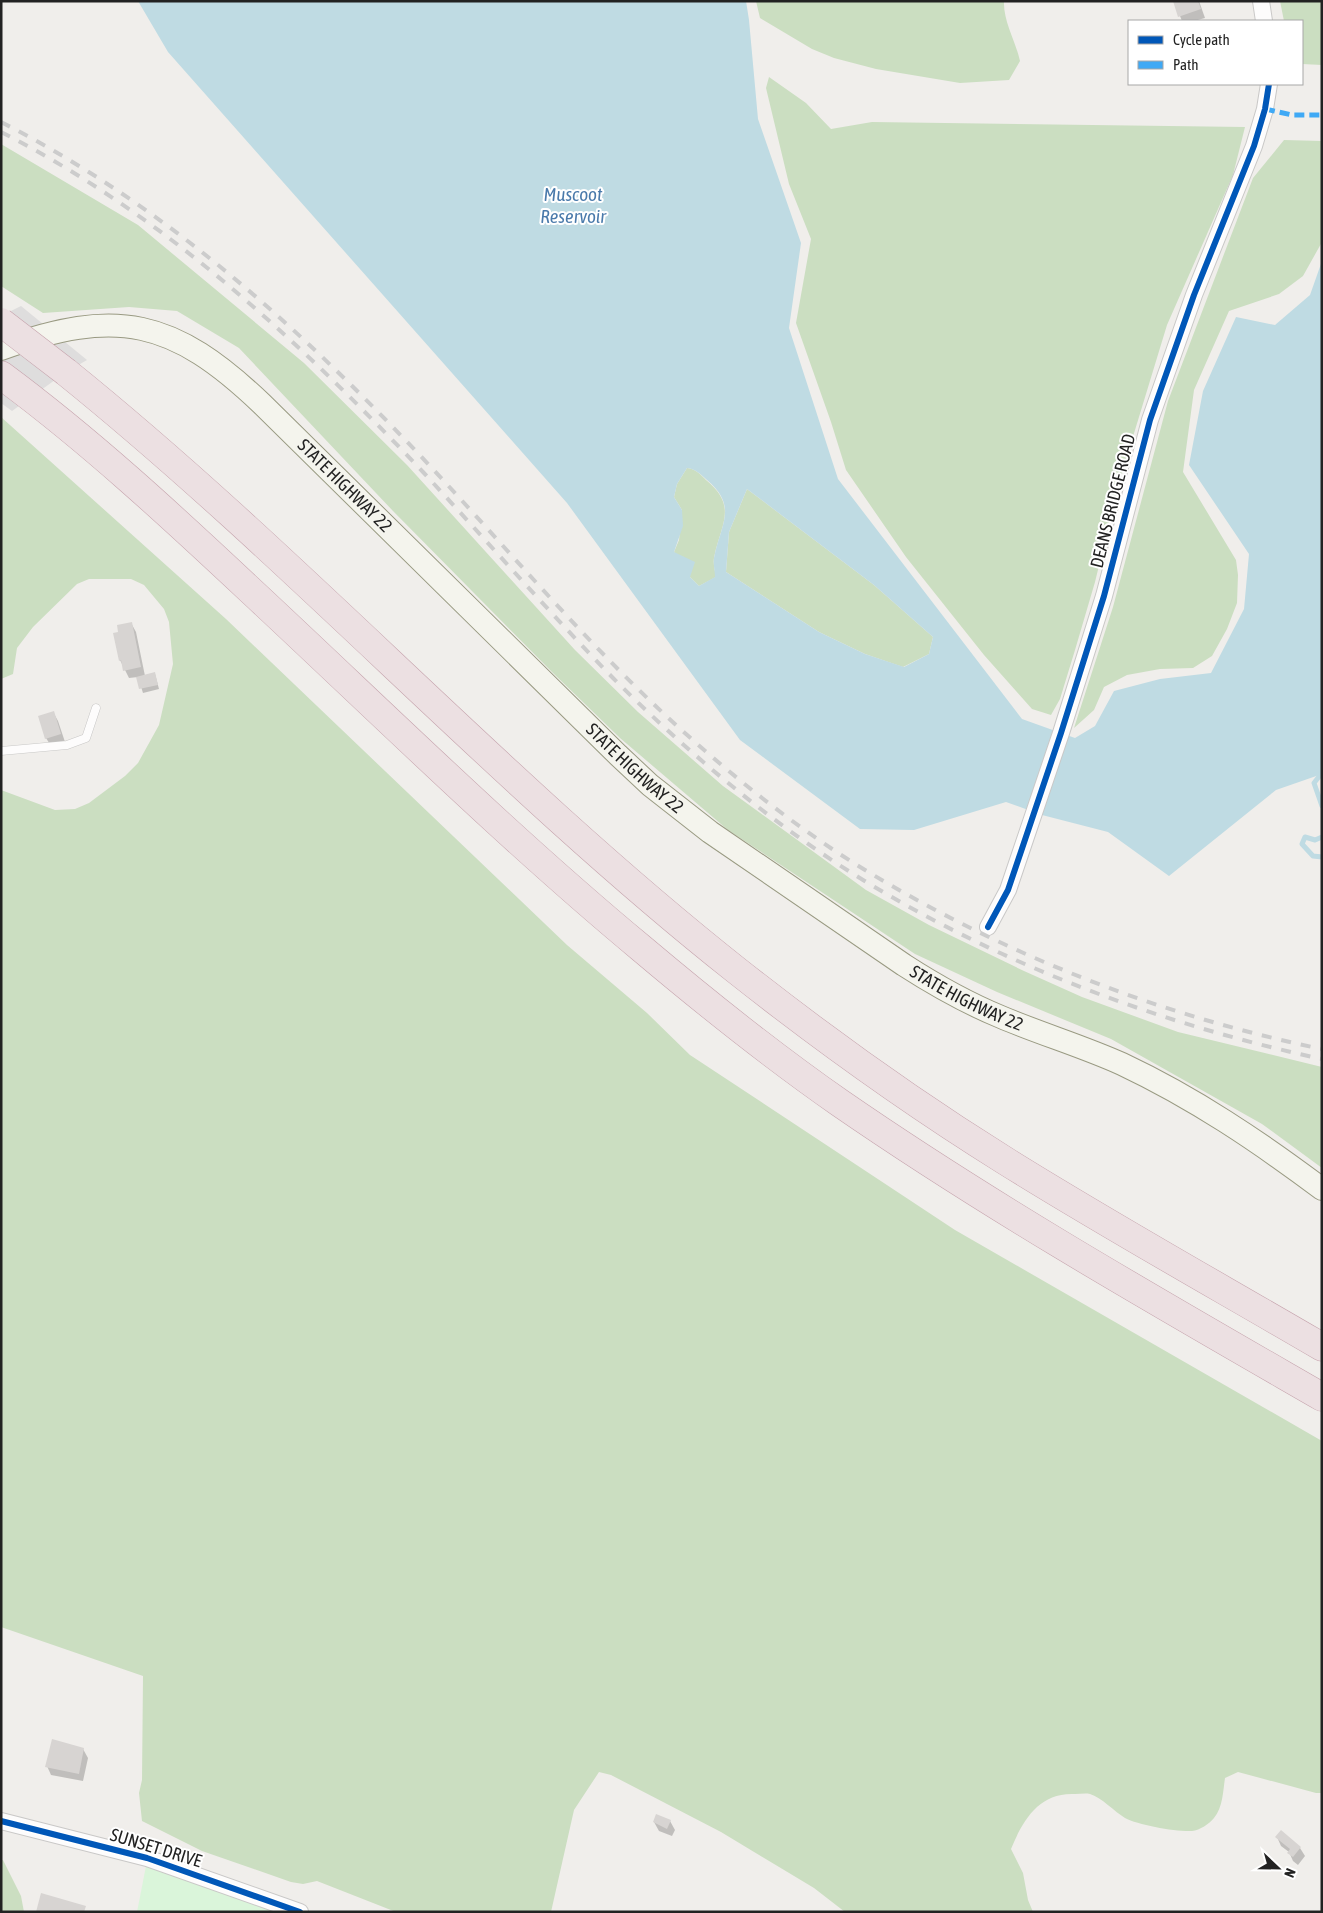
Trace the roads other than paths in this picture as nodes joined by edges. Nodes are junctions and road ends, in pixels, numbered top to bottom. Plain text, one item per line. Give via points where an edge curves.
1 (1261, 1) edge
2 (1264, 20) edge
3 (1269, 85) edge
4 (1, 322) edge
5 (1, 349) edge
6 (1, 376) edge
7 (96, 708) dead end
8 (1, 751) edge
9 (988, 927) dead end
10 (1322, 1189) edge
11 (1322, 1346) edge
12 (1322, 1397) edge
13 (1, 1821) edge
14 (300, 1912) edge

1 - 2 street
3 - 9 street, DEANS BRIDGE ROAD via 1264,116 1254,146 1194,295 1150,420 1104,596 1008,890
4 - 11 highway, bridge via 116,412 598,853 734,969 862,1065 964,1134
5 - 10 main road, STATE HIGHWAY 22 via 64,330 117,325 163,334 203,354 262,404 618,755 710,832 936,986 1002,1018 1120,1063 1186,1096 1252,1138
6 - 12 highway via 87,443 216,558 575,892 766,1050 982,1197
7 - 8 lane via 86,738 68,745
13 - 14 street, SUNSET DRIVE via 148,1858

